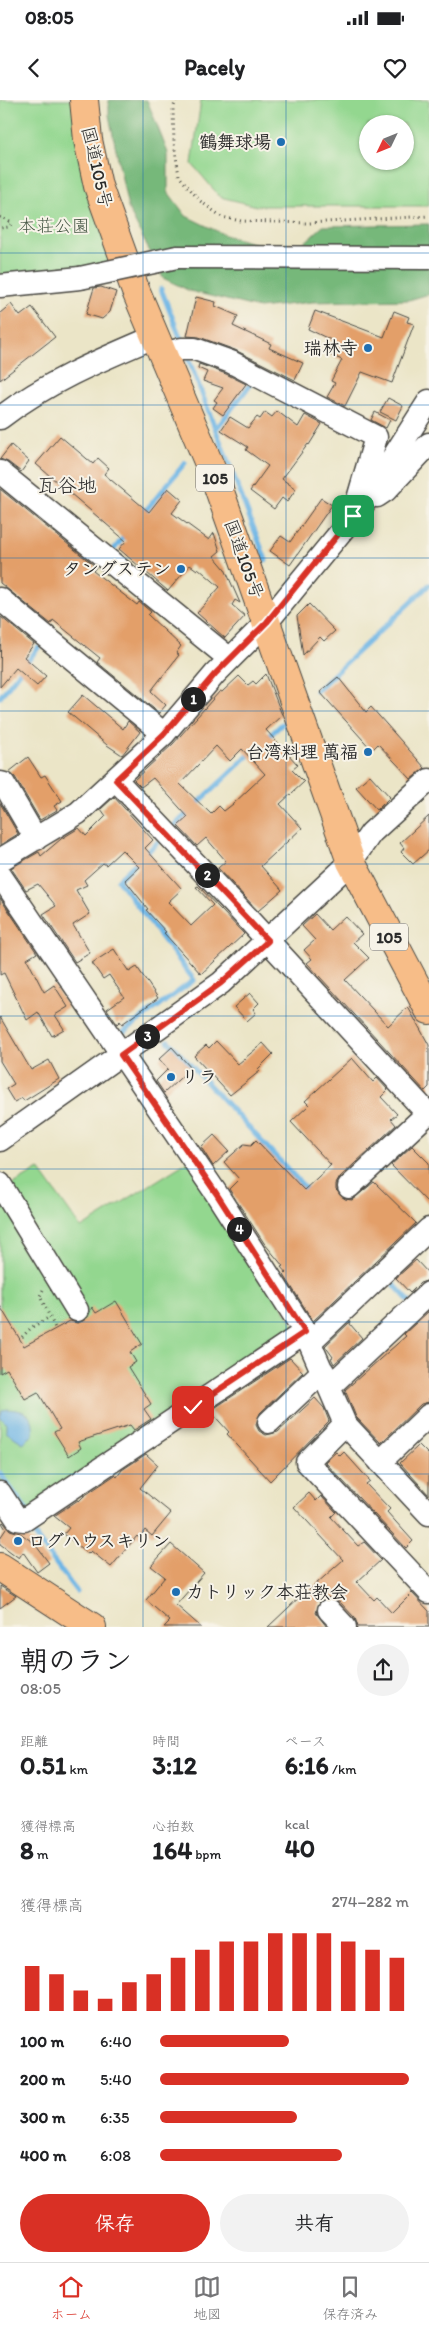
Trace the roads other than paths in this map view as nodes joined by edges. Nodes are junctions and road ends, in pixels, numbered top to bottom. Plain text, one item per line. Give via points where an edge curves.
1 (84, 100) edge
2 (429, 258) edge
3 (0, 286) edge
4 (173, 347) junction
5 (429, 401) edge
6 (0, 418) edge
7 (429, 444) edge
8 (0, 472) edge
9 (357, 511) junction
10 (1, 601) edge
11 (267, 622) junction
12 (230, 659) junction
13 (164, 734) junction
14 (116, 780) junction
15 (429, 780) edge
16 (0, 783) edge
17 (36, 839) junction
18 (0, 860) edge
19 (351, 862) junction
20 (0, 874) edge
21 (268, 941) junction
22 (426, 997) edge
23 (121, 1055) junction
24 (428, 1114) edge
25 (0, 1140) edge
26 (0, 1184) edge
27 (349, 1187) dead end
28 (429, 1228) edge
29 (429, 1292) edge
30 (77, 1310) dead end
31 (308, 1337) junction
32 (326, 1379) junction
33 (429, 1415) edge
34 (269, 1422) dead end
35 (344, 1424) junction
36 (380, 1462) junction
37 (0, 1493) edge
38 (429, 1514) edge
39 (0, 1567) edge
40 (429, 1592) edge
41 (329, 1610) dead end
42 (92, 1627) edge
43 (345, 1627) edge

1 - 4 main road, 国道105号 / 105 via 98,186
2 - 3 street, bridge via 178,256 80,278
4 - 6 street via 72,372
4 - 9 street via 231,362 376,436
4 - 11 main road, 国道105号 / 105 via 215,478
5 - 9 street
7 - 9 street via 386,490
8 - 12 street
9 - 11 street
10 - 13 street
11 - 12 street
11 - 19 main road, 国道105号 / 105
12 - 13 street
13 - 14 street
14 - 17 street via 78,813
14 - 21 street
15 - 19 street via 371,833
16 - 17 street via 4,784
17 - 18 street
19 - 21 street
19 - 22 main road, 国道105号 / 105
20 - 23 street
21 - 23 street via 221,983
21 - 24 street
23 - 25 street
23 - 31 street via 216,1193
24 - 27 street
26 - 30 street
28 - 31 street
29 - 32 street
31 - 32 street
31 - 37 street via 24,1520 17,1519
32 - 34 street
32 - 35 street
33 - 36 street
35 - 36 street
35 - 40 street via 307,1462
36 - 38 street
39 - 42 main road
41 - 43 street

